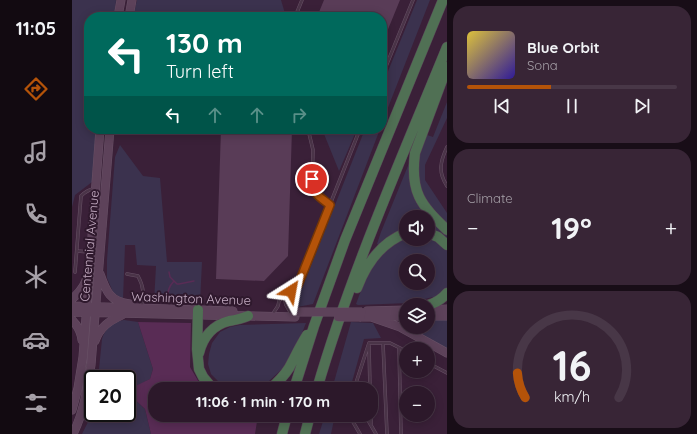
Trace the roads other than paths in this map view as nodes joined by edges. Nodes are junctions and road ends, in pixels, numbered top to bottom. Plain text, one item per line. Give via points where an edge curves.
1 (122, 0) edge
2 (132, 0) edge
3 (302, 0) edge
4 (412, 0) edge
5 (443, 0) edge
6 (119, 12) edge
7 (130, 12) edge
8 (297, 12) edge
9 (447, 47) edge
10 (387, 63) edge
11 (447, 67) edge
12 (100, 134) edge
13 (110, 134) edge
14 (309, 134) edge
15 (358, 134) edge
16 (447, 147) edge
17 (299, 179) dead end
18 (312, 179) junction
19 (447, 186) edge
20 (95, 188) junction
21 (105, 189) junction
22 (330, 205) junction
23 (447, 230) edge
24 (399, 236) edge
25 (435, 236) edge
26 (447, 245) edge
27 (76, 251) junction
28 (91, 252) junction
29 (90, 262) junction
30 (99, 269) junction
31 (74, 272) dead end
32 (127, 274) dead end
33 (447, 293) edge
34 (284, 297) junction
35 (72, 298) edge
36 (435, 303) edge
37 (72, 306) edge
38 (142, 306) junction
39 (156, 308) junction
40 (91, 310) junction
41 (435, 310) edge
42 (447, 310) edge
43 (399, 311) edge
44 (72, 312) edge
45 (198, 312) junction
46 (274, 312) junction
47 (125, 314) junction
48 (294, 314) junction
49 (362, 314) junction
50 (248, 316) junction
51 (399, 316) edge
52 (435, 316) edge
53 (447, 316) edge
54 (371, 317) junction
55 (72, 320) edge
56 (338, 322) junction
57 (314, 326) junction
58 (369, 343) junction
59 (383, 343) junction
60 (399, 348) edge
61 (84, 349) junction
62 (92, 349) junction
63 (447, 353) edge
64 (198, 359) junction
65 (435, 367) edge
66 (447, 373) edge
67 (400, 378) edge
68 (207, 382) edge
69 (277, 382) edge
70 (296, 382) edge
71 (319, 382) edge
72 (356, 382) edge
73 (370, 382) edge
74 (72, 410) edge
75 (285, 422) edge
76 (308, 422) edge
77 (353, 422) edge
78 (369, 422) edge
79 (371, 425) joint
80 (73, 434) edge
81 (282, 434) edge
82 (305, 434) edge
83 (360, 434) edge
84 (376, 434) edge
85 (387, 434) edge
86 (401, 434) edge

1 - 6 main road
2 - 7 main road
3 - 8 lane
4 - 10 lane
5 - 57 highway via 345,240
9 - 56 highway
11 - 23 highway via 415,153 413,166 420,200
12 - 20 main road, Centennial Avenue
13 - 21 main road, Centennial Avenue
14 - 18 lane via 313,150
15 - 22 lane
16 - 19 lane via 440,169
17 - 18 lane
18 - 22 lane via 315,192
20 - 21 lane
20 - 27 lane via 82,196
20 - 28 main road, Centennial Avenue
21 - 30 main road, Centennial Avenue
22 - 34 lane via 298,285
24 - 56 highway via 380,249 370,262 350,305
25 - 26 highway
27 - 28 lane
27 - 31 lane
28 - 29 main road, Centennial Avenue
29 - 35 main road via 85,282
29 - 40 main road, Centennial Avenue
30 - 38 main road via 106,289 115,300 123,304
30 - 40 main road, Centennial Avenue
32 - 38 lane via 138,276 142,284
33 - 36 highway
34 - 46 lane
34 - 48 lane via 286,305
37 - 40 main road, Washington Avenue
38 - 39 main road
39 - 40 main road, Washington Avenue
39 - 45 main road, Washington Avenue
40 - 44 main road, Washington Avenue
40 - 47 main road, Washington Avenue
40 - 61 main road, Centennial Avenue
40 - 62 main road, Centennial Avenue
41 - 42 main road
43 - 49 main road, Washington Avenue
45 - 46 main road, Washington Avenue
45 - 47 main road, Washington Avenue
45 - 50 main road, Washington Avenue
45 - 64 highway
46 - 48 main road, Washington Avenue
47 - 62 main road via 103,326
48 - 49 main road, Washington Avenue, bridge
48 - 50 main road, Washington Avenue
49 - 54 main road, Washington Avenue
50 - 64 highway via 229,321 210,331 203,342
51 - 54 main road, Washington Avenue
52 - 53 main road
54 - 63 main road via 400,327
55 - 61 main road via 81,333
56 - 71 highway
57 - 69 highway
57 - 70 highway
58 - 59 lane
58 - 72 lane
58 - 73 lane
59 - 60 lane via 390,343
59 - 85 lane
61 - 74 main road, Centennial Avenue
62 - 80 main road, Centennial Avenue via 87,391
64 - 68 highway via 199,369
65 - 66 lane
67 - 86 lane
75 - 81 highway
76 - 82 highway
77 - 83 lane
78 - 79 lane
79 - 84 lane

